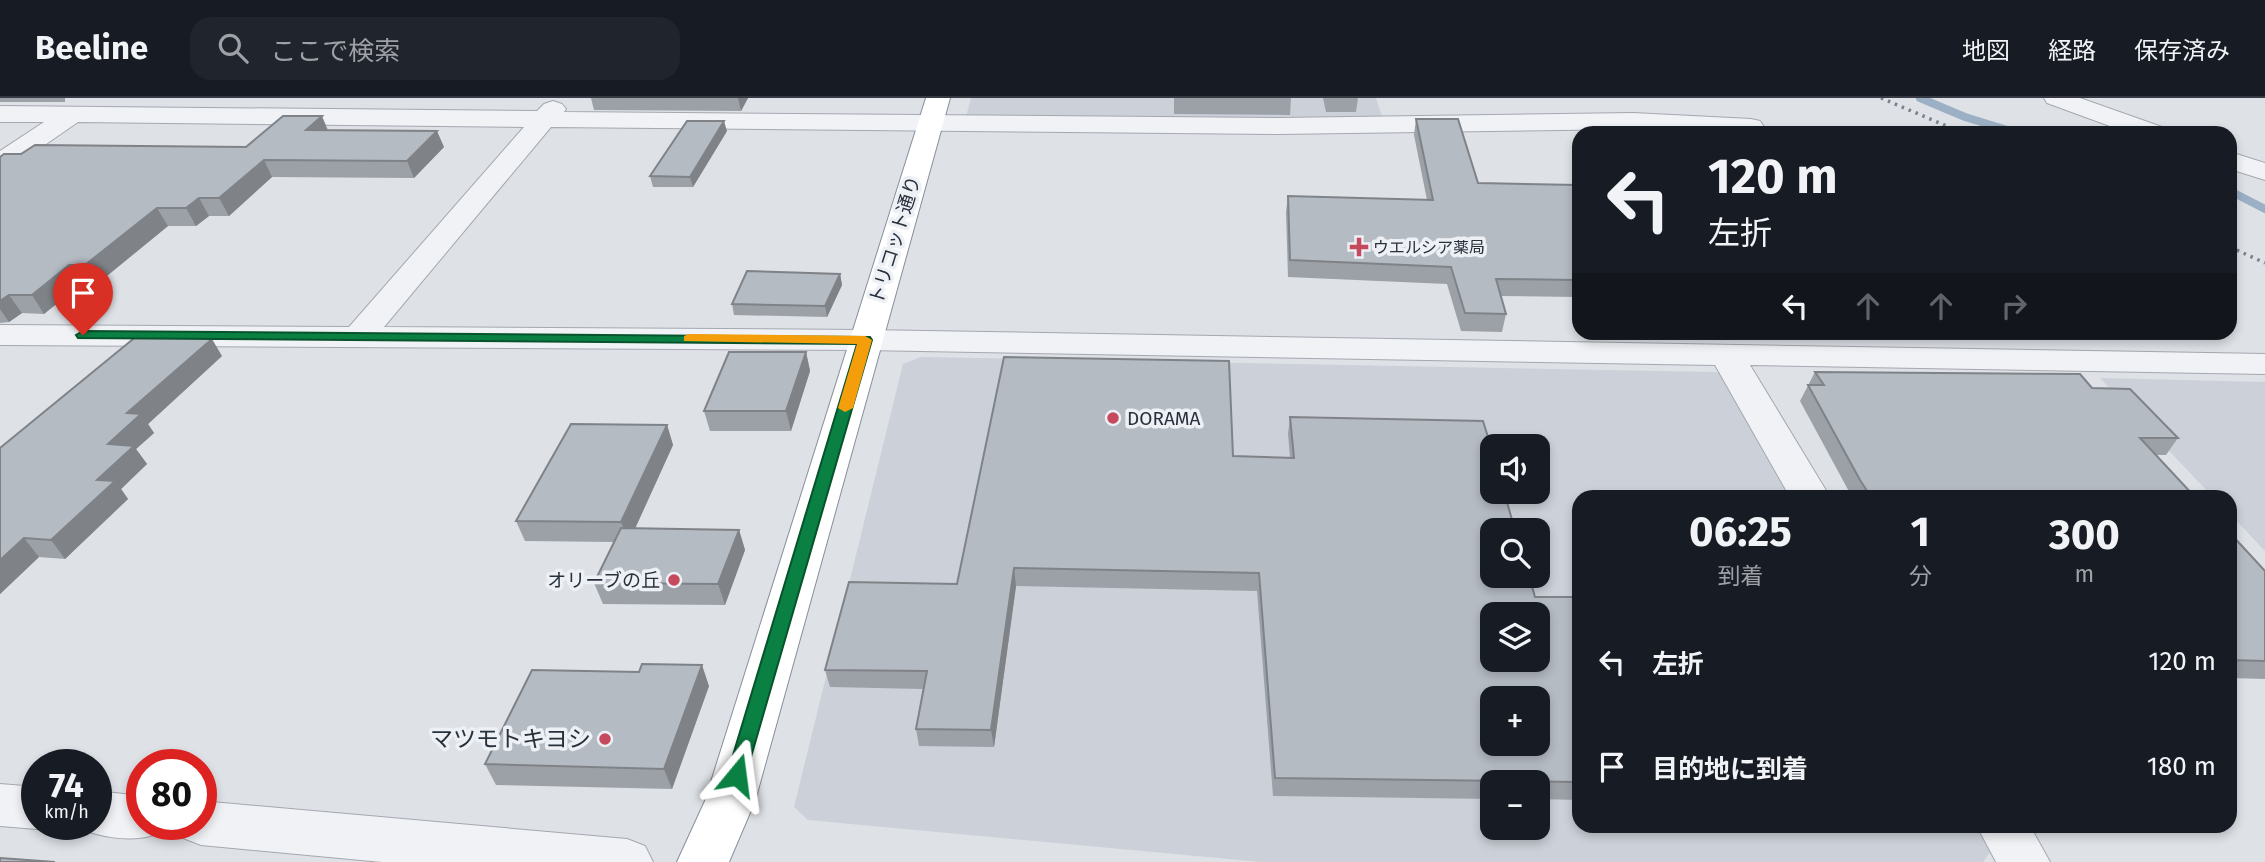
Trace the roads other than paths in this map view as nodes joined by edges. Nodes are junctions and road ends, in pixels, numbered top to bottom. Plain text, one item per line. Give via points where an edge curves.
1 (204, 98) edge
2 (562, 98) edge
3 (1436, 98) edge
4 (1715, 98) edge
5 (2056, 98) edge
6 (934, 110) edge
7 (0, 114) edge
8 (72, 115) junction
9 (178, 116) junction
10 (542, 121) junction
11 (1444, 123) junction
12 (1700, 126) edge
13 (1750, 126) edge
14 (2134, 126) edge
15 (2237, 162) edge
16 (0, 163) edge
17 (2265, 172) edge
18 (0, 335) edge
19 (359, 336) junction
20 (865, 340) junction
21 (1842, 345) edge
22 (1727, 356) junction
23 (2265, 364) edge
24 (1806, 490) edge
25 (0, 804) edge
26 (21, 806) edge
27 (217, 824) edge
28 (2006, 833) edge
29 (627, 862) edge
30 (703, 862) edge
31 (2024, 862) edge

1 - 9 street
2 - 10 street
3 - 11 street
4 - 13 street
5 - 14 street
6 - 10 street
6 - 11 street via 1280,126
6 - 20 highway, トリコット通り
7 - 8 street
8 - 9 street
8 - 16 street
9 - 10 street
10 - 19 street
11 - 12 street via 1633,121
15 - 17 street
18 - 19 street
19 - 20 street
20 - 22 street
20 - 30 highway, トリコット通り via 730,801
21 - 22 street
21 - 23 street
22 - 24 street
25 - 26 street
27 - 29 street
28 - 31 street

